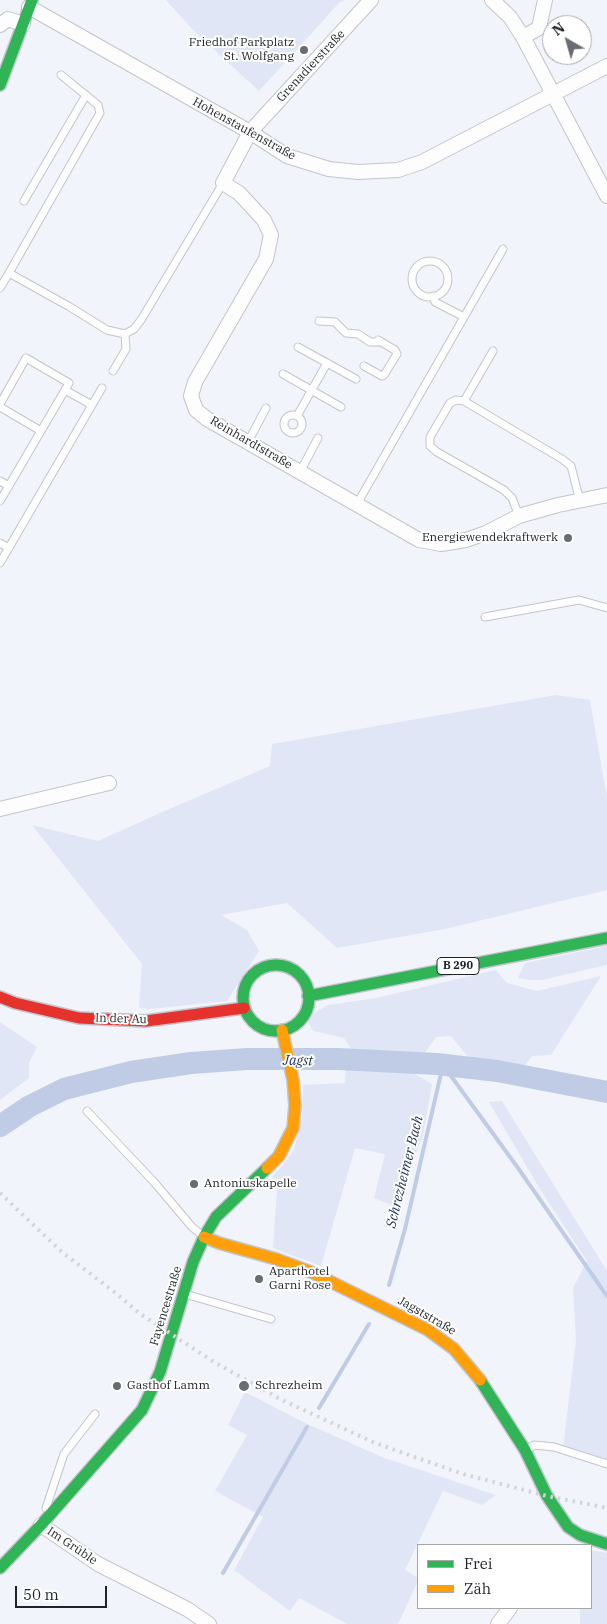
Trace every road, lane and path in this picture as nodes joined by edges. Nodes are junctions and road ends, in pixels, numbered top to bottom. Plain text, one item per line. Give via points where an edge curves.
1 (371, 0) edge
2 (492, 0) edge
3 (545, 0) edge
4 (30, 3) edge
5 (23, 24) junction
6 (0, 25) edge
7 (523, 37) junction
8 (607, 66) edge
9 (61, 75) dead end
10 (0, 85) edge
11 (554, 94) junction
12 (86, 95) junction
13 (250, 132) junction
14 (223, 183) junction
15 (607, 196) edge
16 (24, 201) dead end
17 (503, 249) dead end
18 (9, 273) junction
19 (0, 288) edge
20 (433, 296) junction
21 (464, 317) junction
22 (319, 321) dead end
23 (125, 334) junction
24 (298, 347) dead end
25 (493, 351) dead end
26 (327, 363) junction
27 (364, 366) dead end
28 (113, 371) dead end
29 (282, 374) dead end
30 (356, 379) dead end
31 (102, 388) dead end
32 (65, 390) junction
33 (311, 390) junction
34 (464, 401) junction
35 (92, 405) junction
36 (0, 406) edge
37 (340, 407) dead end
38 (266, 408) dead end
39 (297, 416) dead end
40 (41, 431) junction
41 (318, 438) dead end
42 (248, 442) junction
43 (300, 472) junction
44 (0, 481) edge
45 (9, 486) junction
46 (607, 495) edge
47 (0, 501) edge
48 (580, 501) junction
49 (356, 504) junction
50 (519, 516) junction
51 (0, 543) edge
52 (9, 548) junction
53 (0, 563) edge
54 (607, 608) edge
55 (485, 617) dead end
56 (109, 783) dead end
57 (0, 809) edge
58 (607, 938) edge
59 (0, 996) edge
60 (308, 996) junction
61 (244, 1008) junction
62 (282, 1030) junction
63 (87, 1111) dead end
64 (204, 1237) junction
65 (184, 1294) junction
66 (271, 1319) dead end
67 (95, 1414) dead end
68 (525, 1450) junction
69 (607, 1464) edge
70 (40, 1525) junction
71 (607, 1544) edge
72 (0, 1568) edge
73 (509, 1609) edge
74 (209, 1624) edge
75 (498, 1624) edge

1 - 13 street, Grenadierstraße
2 - 7 street via 510,17
3 - 7 street via 539,28
4 - 5 main road
4 - 13 street, Hohenstaufenstraße
5 - 6 street via 8,19
5 - 10 main road
7 - 11 street
8 - 11 street, Hohenstaufenstraße
9 - 12 lane
11 - 13 street, Hohenstaufenstraße via 451,148 398,170 358,172 328,169 287,156
11 - 15 street
12 - 16 lane
12 - 18 lane via 98,105 100,113
13 - 14 street
14 - 23 lane via 141,320
14 - 42 street, Reinhardtstraße via 240,193 264,220 271,235 266,259 195,382 191,396 196,410 206,419
17 - 21 lane
18 - 19 lane
18 - 23 lane via 107,330
20 - 20 lane via 446,286 447,274 436,262 424,262 415,269 413,286 421,294
20 - 21 lane via 435,302
21 - 49 lane
22 - 27 lane via 335,322 346,333 358,334 367,342 378,341 397,354 382,376
23 - 28 lane via 126,349
24 - 26 lane
25 - 34 lane
26 - 30 lane
26 - 33 lane
29 - 33 lane
31 - 35 lane
32 - 35 lane
32 - 36 lane via 69,384 26,358
32 - 40 lane
33 - 37 lane
33 - 39 lane
34 - 48 lane via 571,466
34 - 50 lane via 450,403 430,437 430,446 504,490 512,498
35 - 52 lane
36 - 40 lane
38 - 42 lane
40 - 45 lane
41 - 43 lane
42 - 43 street, Reinhardtstraße
43 - 49 street, Reinhardtstraße
44 - 45 lane
45 - 47 lane
46 - 48 street, Reinhardtstraße
48 - 50 street, Reinhardtstraße
49 - 50 street, Reinhardtstraße via 419,540 441,544 486,533
51 - 52 lane
52 - 53 lane
54 - 55 lane via 579,600
56 - 57 street
58 - 60 main road, B 290
59 - 61 main road, In der Au via 15,1003 79,1018 136,1021
60 - 61 main road via 306,985 296,973 281,966 270,966 251,977 245,986
60 - 62 main road via 299,1022
61 - 62 main road via 255,1024 272,1031
62 - 64 main road, Fayencestraße via 296,1105 293,1128 279,1156 216,1217
63 - 64 lane
64 - 65 main road, Fayencestraße
64 - 68 main road, Jagststraße via 311,1272 428,1330 454,1349 476,1373
65 - 66 lane
65 - 70 main road, Fayencestraße via 160,1372 142,1410
67 - 70 lane via 64,1454
68 - 69 lane via 534,1445 554,1447
68 - 71 main road, Jagststraße via 547,1496 568,1527 580,1535
70 - 72 main road, Fayencestraße
70 - 74 street, Im Grüble via 98,1564 187,1609
73 - 75 street

